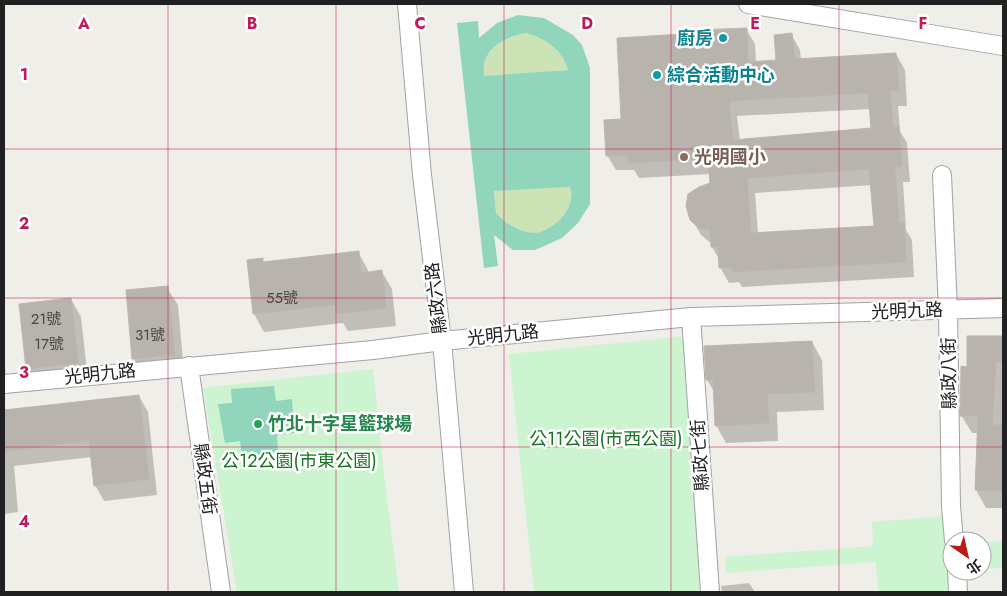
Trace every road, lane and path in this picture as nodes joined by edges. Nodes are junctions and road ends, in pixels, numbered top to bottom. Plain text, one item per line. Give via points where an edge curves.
1 (407, 4) edge
2 (748, 4) edge
3 (1003, 46) edge
4 (942, 176) dead end
5 (1003, 308) edge
6 (948, 310) junction
7 (691, 317) junction
8 (442, 341) junction
9 (189, 366) junction
10 (4, 384) edge
11 (953, 531) edge
12 (221, 592) edge
13 (464, 592) edge
14 (710, 592) edge

1 - 8 street, 縣政六路 via 422,175
2 - 3 street
4 - 6 street, 縣政八街
5 - 6 street, 光明九路
6 - 7 street, 光明九路
6 - 11 street, 縣政八街
7 - 8 street, 光明九路
7 - 14 street, 縣政七街
8 - 9 street, 光明九路
8 - 13 street, 縣政六路
9 - 10 street, 光明九路
9 - 12 street, 縣政五街

